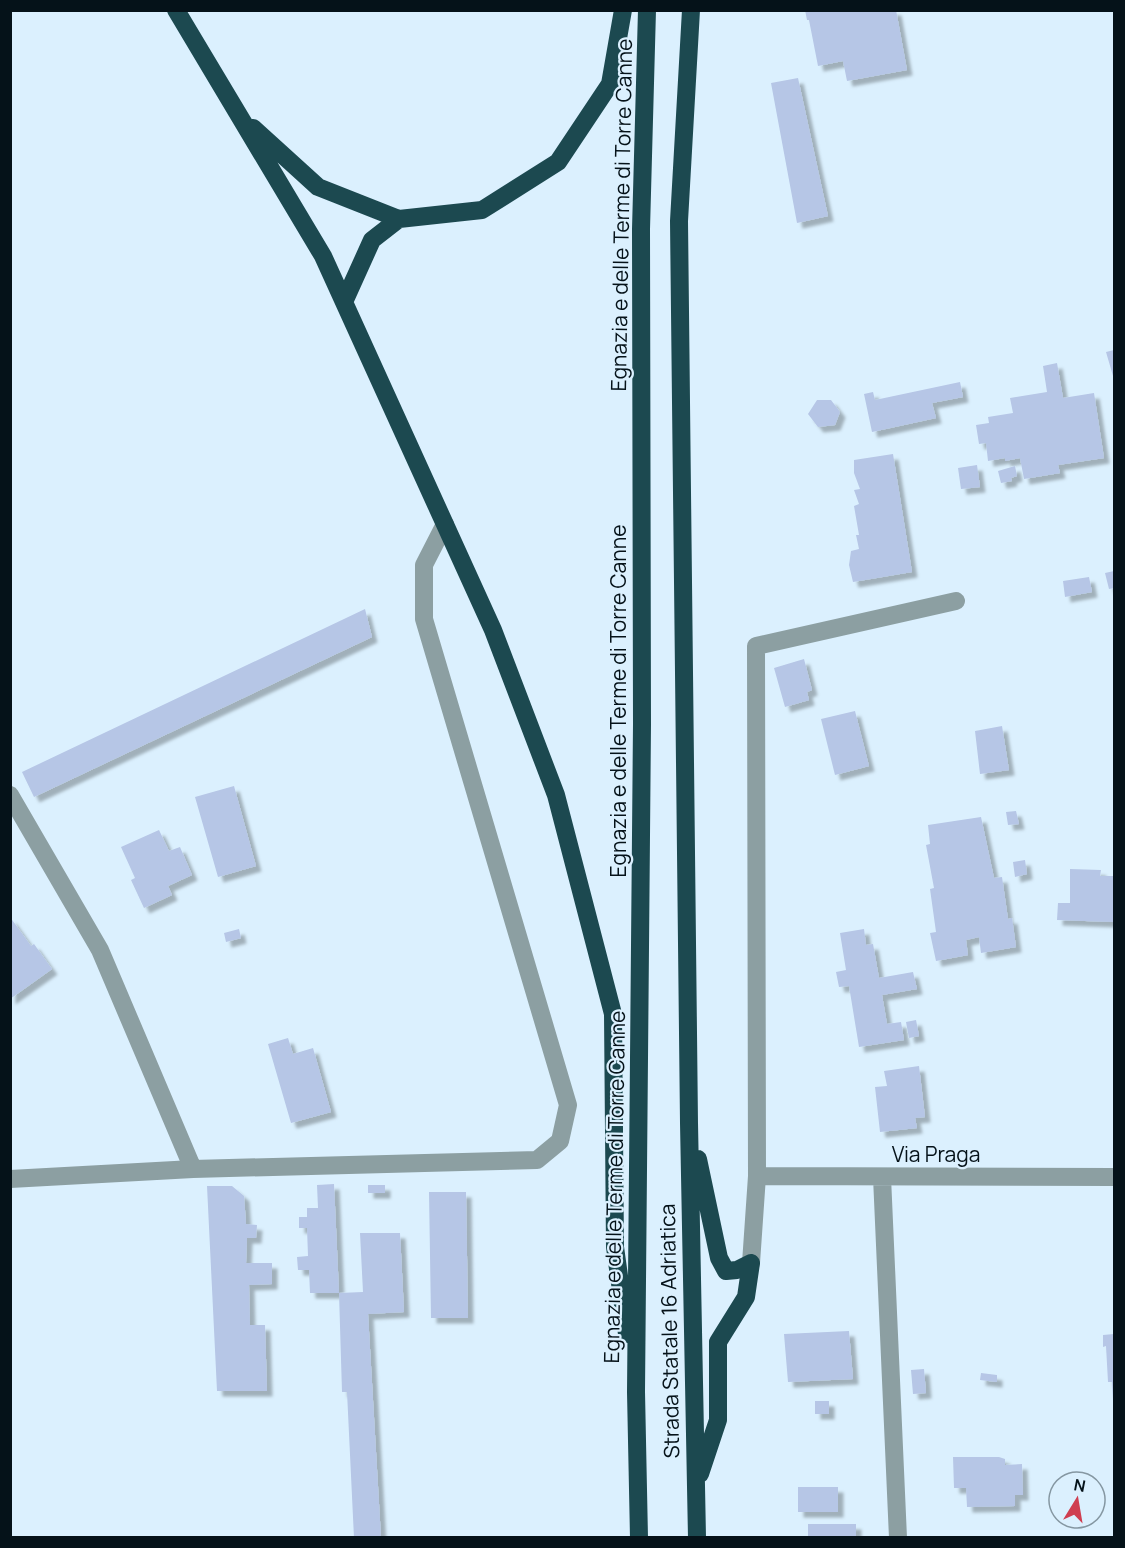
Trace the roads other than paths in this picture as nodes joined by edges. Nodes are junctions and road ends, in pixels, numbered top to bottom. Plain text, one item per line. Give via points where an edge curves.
1 (176, 10) edge
2 (623, 10) edge
3 (647, 10) edge
4 (691, 10) edge
5 (239, 116) junction
6 (399, 219) junction
7 (344, 302) junction
8 (445, 524) junction
9 (956, 601) dead end
10 (10, 795) edge
11 (689, 1123) junction
12 (193, 1169) junction
13 (757, 1176) junction
14 (882, 1177) junction
15 (1114, 1177) edge
16 (10, 1179) edge
17 (751, 1263) junction
18 (636, 1392) junction
19 (696, 1487) junction
20 (639, 1538) edge
21 (698, 1538) edge
22 (898, 1538) edge

1 - 5 highway
2 - 6 highway via 610,84 558,162 482,210
3 - 18 highway, Egnazia e delle Terme di Torre Canne via 641,229 642,736
4 - 11 highway via 679,221
5 - 6 highway via 318,187
5 - 7 highway via 323,256
6 - 7 highway via 372,240
7 - 8 highway
8 - 12 street via 424,565 423,619 568,1105 560,1141 537,1160
8 - 18 highway via 494,630 556,795 612,1014 615,1247
9 - 13 street via 756,646
10 - 12 street via 100,950
11 - 17 highway via 719,1258 726,1270
11 - 19 highway, Strada Statale 16 Adriatica
12 - 16 street
13 - 14 street, Via Praga
13 - 17 street
14 - 15 street, Via Praga
14 - 22 street
17 - 19 highway via 746,1297 718,1342 718,1420
18 - 20 highway, Strada Statale 16 Adriatica
19 - 21 highway, Strada Statale 16 Adriatica

